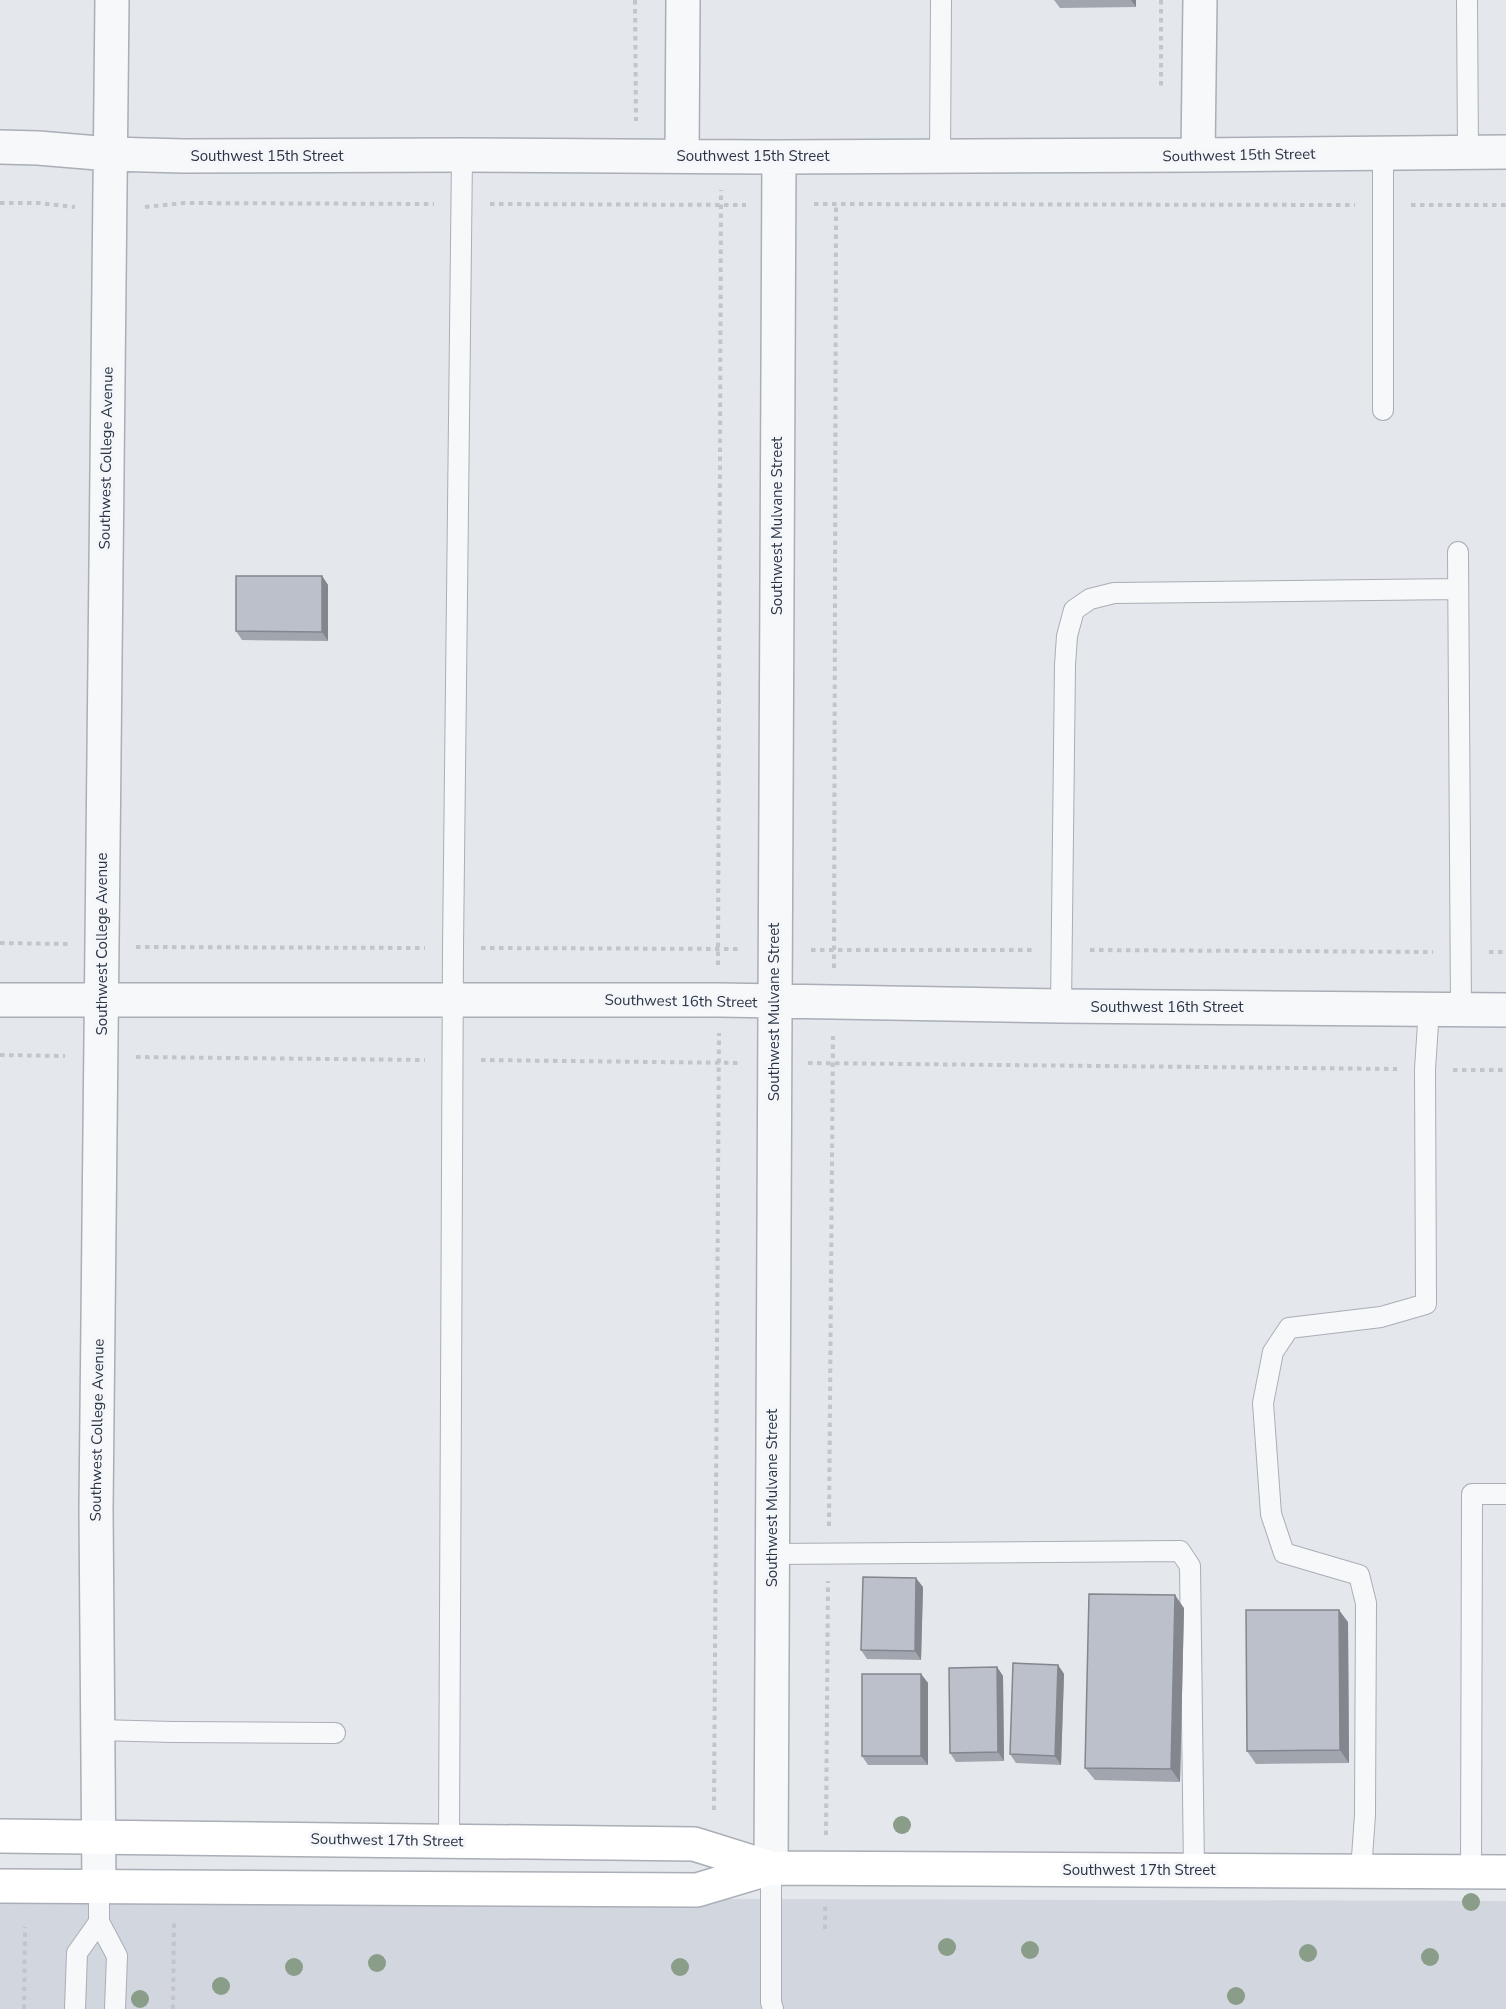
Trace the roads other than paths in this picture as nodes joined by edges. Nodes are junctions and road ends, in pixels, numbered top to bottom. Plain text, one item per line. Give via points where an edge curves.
1 (112, 0) edge
2 (683, 0) edge
3 (940, 0) edge
4 (1200, 0) edge
5 (1467, 0) edge
6 (0, 147) edge
7 (1468, 152) junction
8 (1506, 152) edge
9 (1383, 153) junction
10 (110, 154) junction
11 (462, 155) junction
12 (1198, 155) junction
13 (682, 156) junction
14 (779, 157) junction
15 (940, 157) junction
16 (1383, 410) dead end
17 (1458, 552) dead end
18 (1457, 589) junction
19 (102, 999) junction
20 (0, 1000) edge
21 (453, 1000) junction
22 (775, 1002) junction
23 (1061, 1006) junction
24 (1429, 1009) junction
25 (1461, 1009) junction
26 (1506, 1010) edge
27 (1506, 1494) edge
28 (772, 1554) junction
29 (99, 1730) junction
30 (335, 1733) dead end
31 (0, 1836) edge
32 (99, 1836) junction
33 (449, 1841) junction
34 (771, 1868) junction
35 (1194, 1870) junction
36 (1361, 1871) junction
37 (1471, 1872) junction
38 (1506, 1872) edge
39 (0, 1886) edge
40 (99, 1887) junction
41 (99, 1922) junction
42 (75, 2009) edge
43 (115, 2009) edge
44 (773, 2009) edge

1 - 10 street, Southwest College Avenue
2 - 13 street
3 - 15 lane
4 - 12 street
5 - 7 lane
6 - 10 street, Southwest 15th Street
7 - 8 street, Southwest 15th Street
7 - 9 street, Southwest 15th Street
9 - 12 street, Southwest 15th Street
9 - 16 lane
10 - 11 street, Southwest 15th Street
10 - 19 street, Southwest College Avenue
11 - 13 street, Southwest 15th Street
11 - 21 lane
12 - 15 street, Southwest 15th Street
13 - 14 street, Southwest 15th Street
14 - 15 street, Southwest 15th Street
14 - 22 street, Southwest Mulvane Street
17 - 18 lane
18 - 23 lane via 1114,593 1090,599 1074,610 1065,665
18 - 25 lane
19 - 20 street, Southwest 16th Street
19 - 21 street, Southwest 16th Street
19 - 29 street, Southwest College Avenue via 96,1509
21 - 22 street, Southwest 16th Street
21 - 33 lane
22 - 23 street, Southwest 16th Street
22 - 28 street, Southwest Mulvane Street
23 - 24 street, Southwest 16th Street
24 - 25 street, Southwest 16th Street
24 - 36 lane via 1425,1069 1426,1304 1381,1317 1289,1328 1273,1352 1263,1402 1271,1514 1284,1553 1359,1575 1366,1603
25 - 26 street, Southwest 16th Street
27 - 37 lane via 1472,1494
28 - 34 street, Southwest Mulvane Street
28 - 35 lane via 1180,1551 1190,1566
29 - 30 lane
29 - 32 street, Southwest College Avenue
31 - 32 main road, Southwest 17th Street
32 - 33 main road, Southwest 17th Street
32 - 40 street, Southwest College Avenue
33 - 34 main road, Southwest 17th Street via 694,1844
34 - 35 main road, Southwest 17th Street
34 - 40 main road, Southwest 17th Street via 697,1890
34 - 44 lane
35 - 36 main road, Southwest 17th Street
36 - 37 main road, Southwest 17th Street
37 - 38 main road, Southwest 17th Street
39 - 40 main road, Southwest 17th Street
40 - 41 lane
41 - 42 lane via 77,1953
41 - 43 lane via 117,1956

